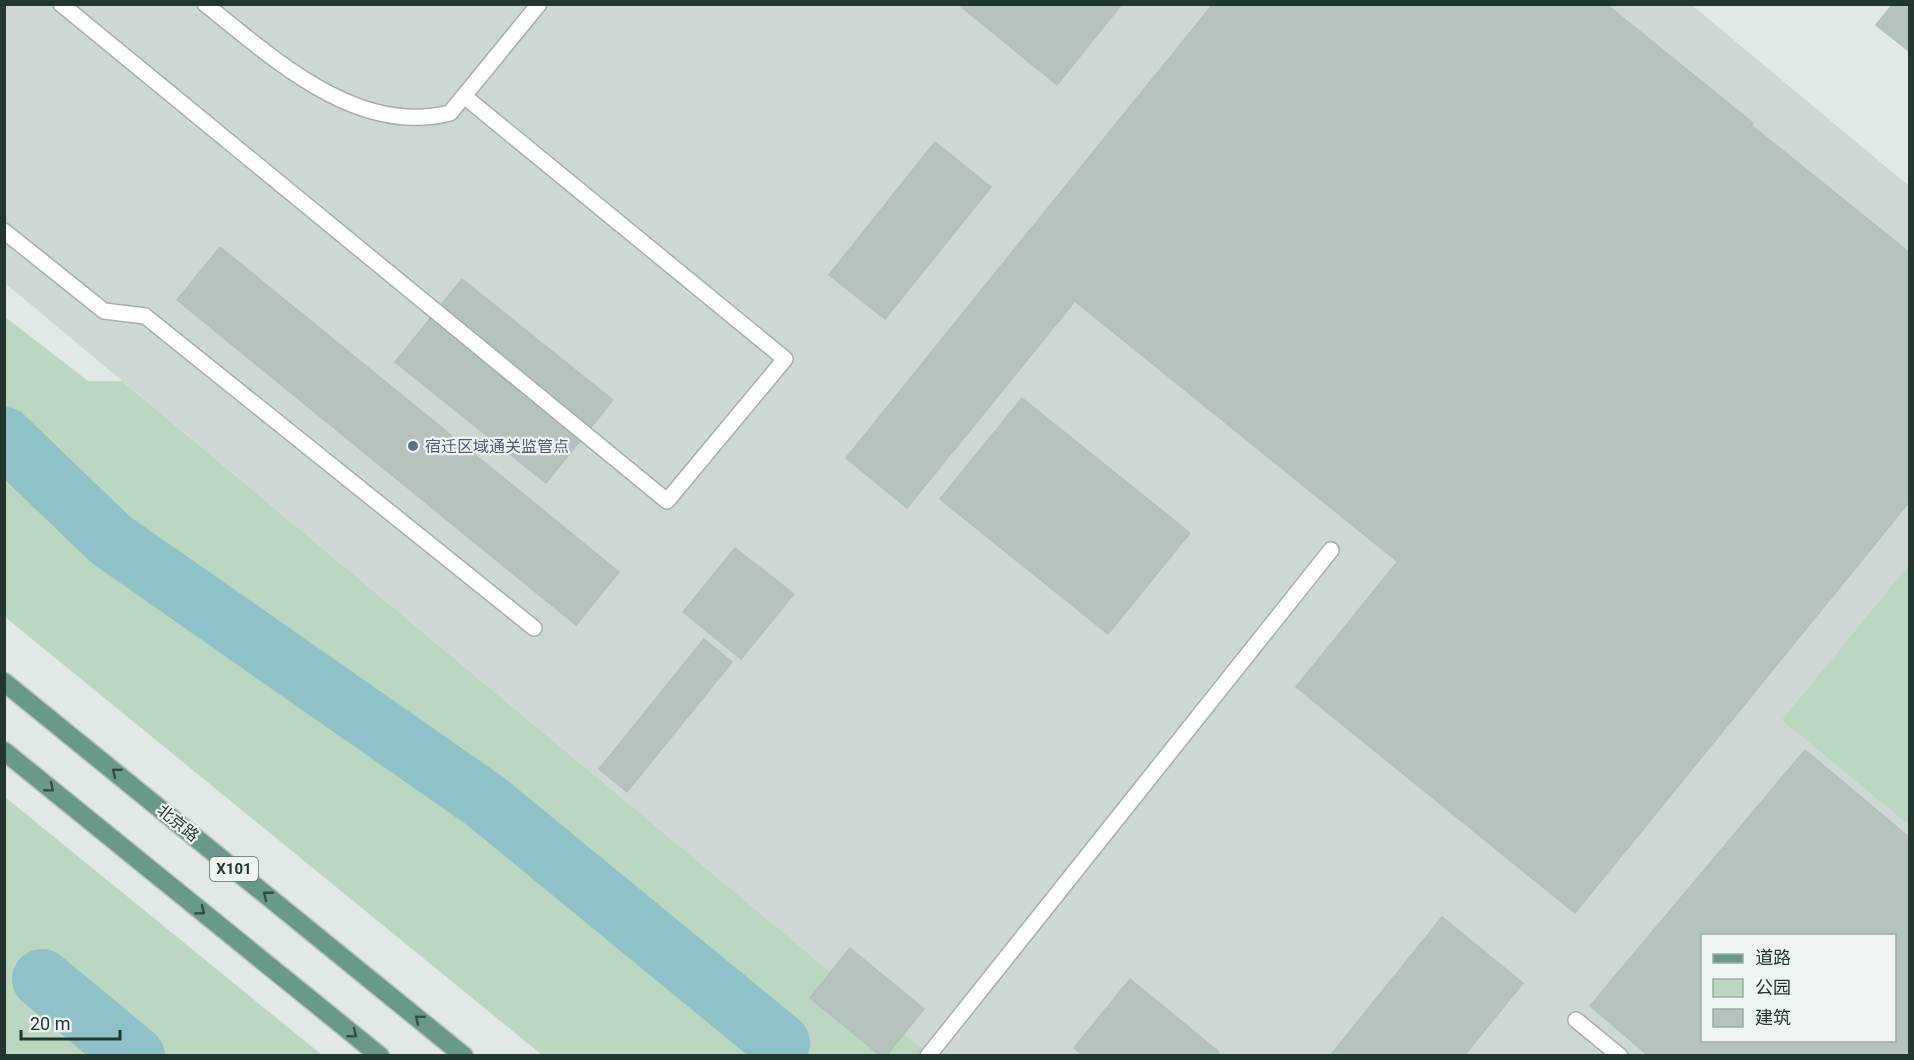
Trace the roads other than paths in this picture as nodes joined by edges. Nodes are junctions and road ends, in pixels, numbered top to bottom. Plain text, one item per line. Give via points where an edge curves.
1 (61, 4) edge
2 (206, 4) edge
3 (539, 4) edge
4 (464, 96) junction
5 (4, 231) edge
6 (1331, 550) dead end
7 (534, 628) dead end
8 (4, 682) edge
9 (4, 751) edge
10 (1576, 1020) dead end
11 (380, 1056) edge
12 (464, 1056) edge
13 (928, 1056) edge
14 (1620, 1056) edge

1 - 4 lane via 667,501 785,359
2 - 4 lane via 294,74 350,103 391,117 428,118 450,113
3 - 4 lane
5 - 7 lane via 104,311 145,316
6 - 13 lane
12 -> 8 main road, 北京路 / X101
9 -> 11 main road
10 - 14 lane

